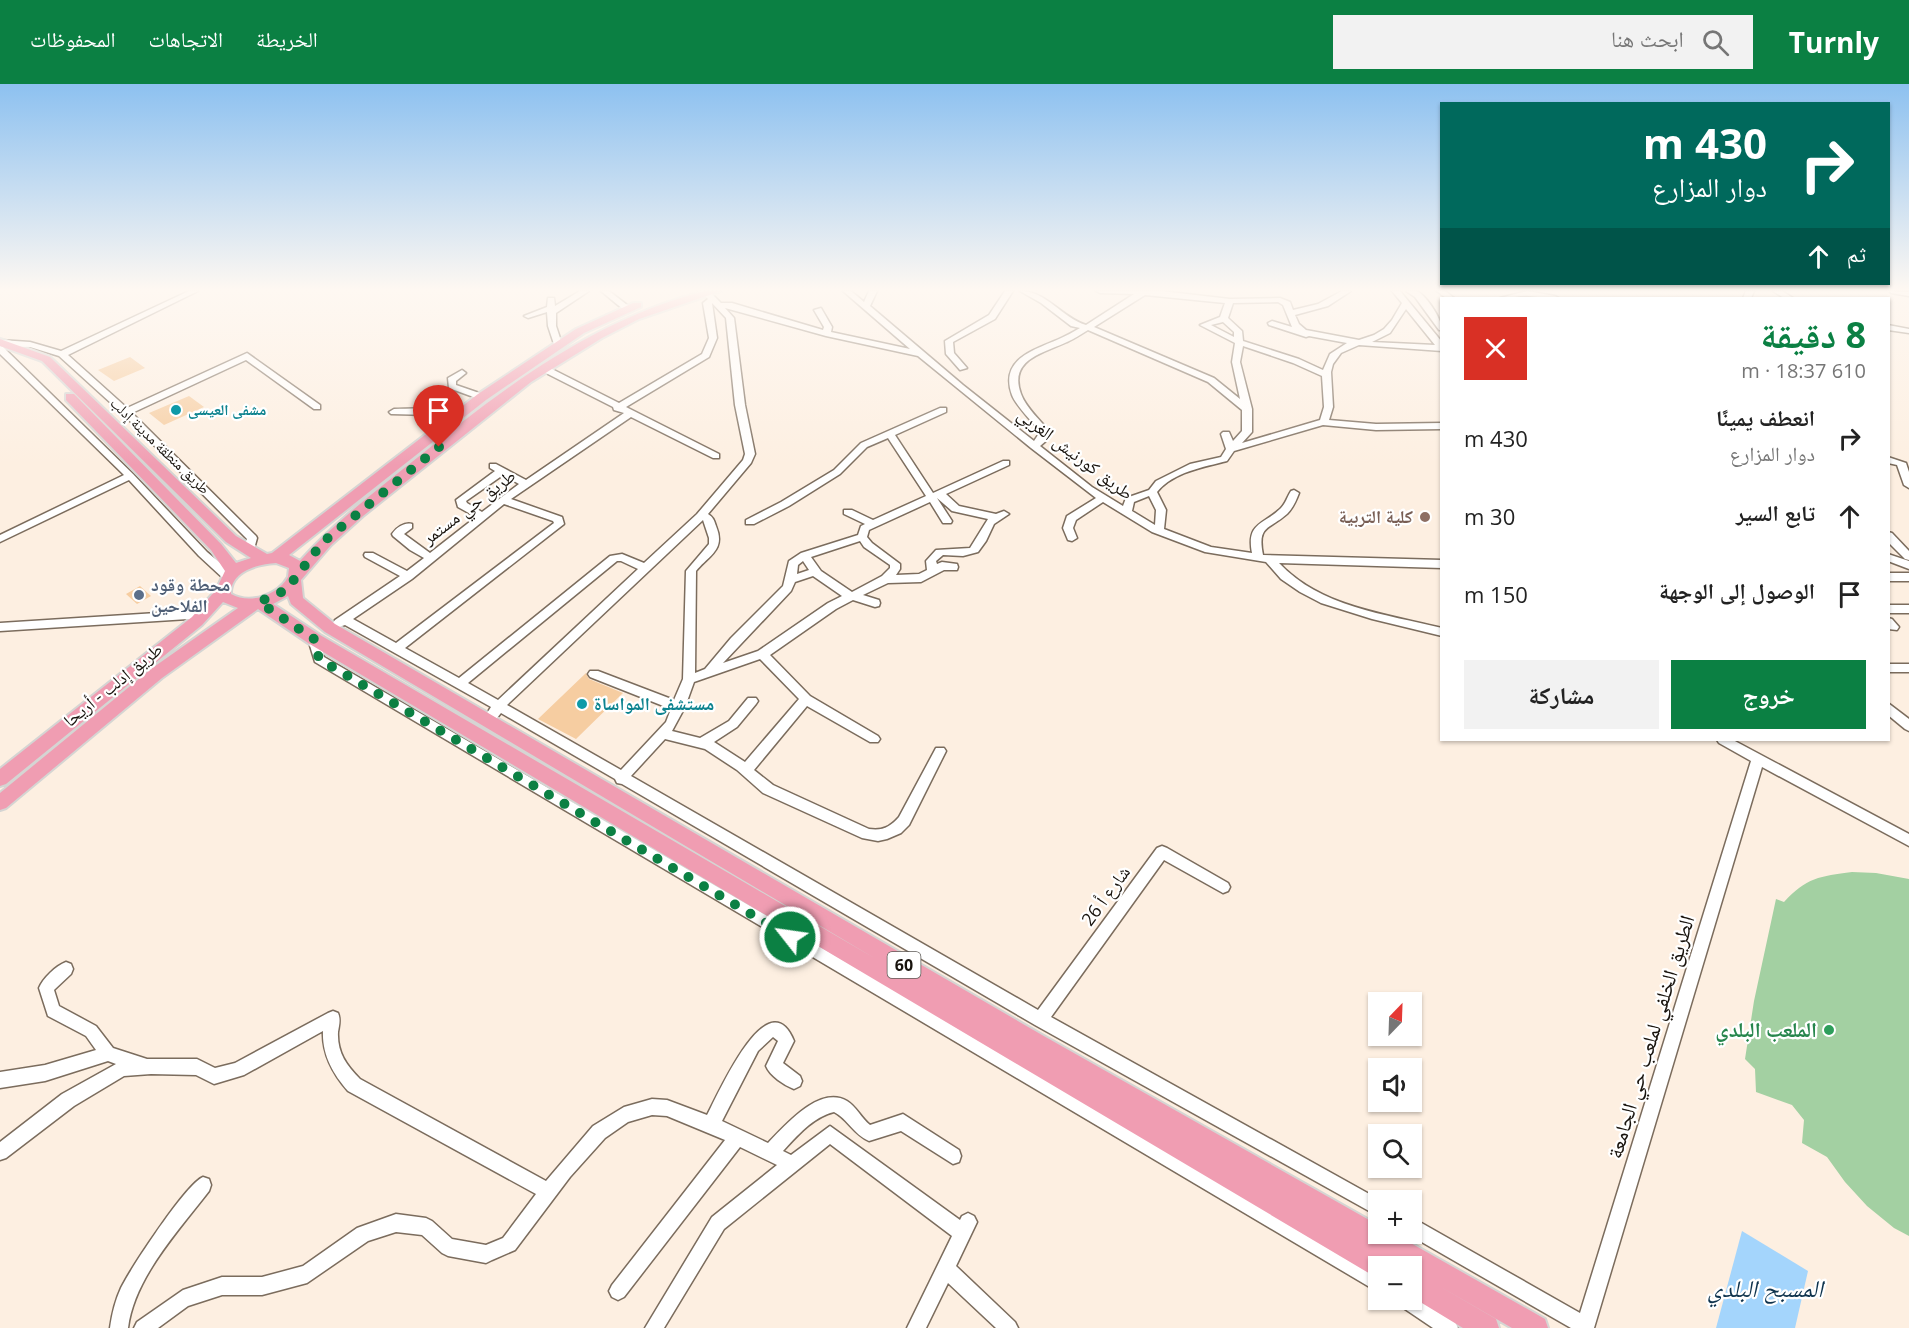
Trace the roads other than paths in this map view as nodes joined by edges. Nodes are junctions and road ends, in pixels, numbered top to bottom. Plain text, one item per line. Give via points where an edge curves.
1 (5, 349) edge
2 (9, 349) edge
3 (17, 349) edge
4 (44, 349) edge
5 (72, 349) edge
6 (551, 349) edge
7 (572, 349) edge
8 (708, 349) edge
9 (734, 349) edge
10 (899, 349) edge
11 (917, 349) edge
12 (950, 349) edge
13 (1043, 349) edge
14 (1139, 349) edge
15 (1238, 349) edge
16 (1260, 349) edge
17 (1346, 349) edge
18 (62, 354) junction
19 (923, 354) junction
20 (543, 368) junction
21 (963, 368) dead end
22 (462, 373) dead end
23 (1325, 374) junction
24 (479, 382) dead end
25 (468, 392) junction
26 (482, 397) junction
27 (317, 407) dead end
28 (617, 408) junction
29 (1246, 409) junction
30 (943, 410) dead end
31 (126, 412) junction
32 (394, 412) dead end
33 (629, 414) junction
34 (456, 416) junction
35 (1323, 422) junction
36 (1440, 426) edge
37 (1226, 434) dead end
38 (891, 435) junction
39 (1034, 446) junction
40 (1231, 449) junction
41 (716, 456) dead end
42 (1890, 460) edge
43 (1006, 463) dead end
44 (1905, 464) edge
45 (130, 476) junction
46 (526, 484) junction
47 (1909, 485) edge
48 (1152, 492) junction
49 (1294, 493) dead end
50 (935, 495) junction
51 (1102, 498) junction
52 (503, 500) junction
53 (848, 512) dead end
54 (1126, 513) junction
55 (482, 516) junction
56 (701, 516) junction
57 (947, 521) dead end
58 (750, 522) dead end
59 (871, 523) junction
60 (408, 526) dead end
61 (1159, 531) junction
62 (862, 537) junction
63 (1890, 537) edge
64 (1072, 538) dead end
65 (0, 539) edge
66 (249, 549) junction
67 (369, 555) dead end
68 (805, 555) junction
69 (430, 557) junction
70 (1909, 557) edge
71 (270, 558) junction
72 (1890, 558) edge
73 (1263, 559) junction
74 (1440, 564) edge
75 (1909, 564) edge
76 (953, 567) dead end
77 (645, 568) junction
78 (814, 572) junction
79 (932, 572) junction
80 (408, 576) junction
81 (1890, 577) edge
82 (1909, 577) edge
83 (296, 578) junction
84 (886, 579) junction
85 (791, 580) junction
86 (228, 581) junction
87 (852, 596) junction
88 (258, 603) junction
89 (875, 603) dead end
90 (1890, 609) edge
91 (1909, 609) edge
92 (204, 614) junction
93 (0, 615) edge
94 (17, 626) junction
95 (0, 627) edge
96 (330, 629) junction
97 (1440, 631) edge
98 (397, 648) junction
99 (762, 654) junction
100 (1890, 668) edge
101 (1909, 668) edge
102 (708, 673) junction
103 (594, 674) dead end
104 (689, 679) junction
105 (460, 683) junction
106 (806, 699) junction
107 (752, 702) dead end
108 (679, 707) junction
109 (1890, 709) edge
110 (493, 713) junction
111 (1909, 726) edge
112 (664, 734) junction
113 (874, 739) dead end
114 (703, 742) junction
115 (1737, 743) edge
116 (940, 751) dead end
117 (1758, 759) junction
118 (746, 770) junction
119 (0, 779) edge
120 (621, 779) junction
121 (0, 802) edge
122 (1909, 840) edge
123 (1223, 887) dead end
124 (66, 969) dead end
125 (1040, 1020) junction
126 (108, 1053) junction
127 (151, 1066) junction
128 (0, 1080) edge
129 (794, 1081) dead end
130 (711, 1124) junction
131 (738, 1136) junction
132 (0, 1152) edge
133 (770, 1153) junction
134 (953, 1156) dead end
135 (792, 1164) junction
136 (202, 1185) dead end
137 (548, 1191) junction
138 (1368, 1202) edge
139 (1422, 1233) edge
140 (1368, 1258) edge
141 (945, 1268) junction
142 (1368, 1277) edge
143 (1422, 1290) edge
144 (618, 1291) dead end
145 (1422, 1310) edge
146 (1585, 1327) edge
147 (119, 1328) edge
148 (143, 1328) edge
149 (654, 1328) edge
150 (916, 1328) edge
151 (1009, 1328) edge
152 (1449, 1328) edge
153 (1487, 1328) edge
154 (1536, 1328) edge

1 - 45 street
2 - 86 main road, طريق منطقة مدينة إدلب via 40,366 216,547 228,561
3 - 66 main road, طريق منطقة مدينة إدلب via 46,358 231,539
4 - 18 street
5 - 18 street
6 - 26 main road
7 - 20 main road, طريق إدلب - أريحا
8 - 28 street via 705,355
9 - 56 street via 750,454 743,468
10 - 19 street
11 - 19 street, طريق كورنيش الغربي
12 - 21 street
13 - 39 street via 1027,356 1015,372 1017,396 1044,429 1044,436
14 - 29 street via 1211,380
15 - 29 street via 1236,362
16 - 23 street
17 - 23 street via 1334,355
18 - 31 street
19 - 39 street, طريق كورنيش الغربي
20 - 28 street
20 - 83 main road, طريق إدلب - أريحا via 485,410 332,535
22 - 25 street via 450,383
23 - 35 street via 1329,409
24 - 25 street
25 - 26 street
26 - 34 main road
27 - 31 street via 247,356
28 - 33 street
29 - 40 street via 1247,432
30 - 38 street
31 - 66 street via 252,538
32 - 34 street
33 - 41 street
33 - 46 street, طريق حي مستمر
34 - 71 main road
35 - 36 street via 1376,427
35 - 40 street
37 - 40 street
38 - 50 street
38 - 58 street via 864,445 837,472
39 - 51 street, طريق كورنيش الغربي
40 - 48 street via 1224,459 1193,466 1159,483
42 - 44 street
43 - 50 street
44 - 47 street
45 - 65 street
45 - 86 street
46 - 52 street, طريق حي مستمر
46 - 55 street via 498,469 461,500 462,505
48 - 54 street via 1130,500
48 - 61 street via 1161,510
49 - 73 street via 1286,511 1258,526 1255,537
50 - 57 street
50 - 59 street
50 - 79 street via 956,509 1000,515 984,530 975,549 967,553 942,551 932,557
51 - 54 street, طريق كورنيش الغربي
51 - 64 street via 1071,518 1068,528
52 - 55 street, طريق حي مستمر
52 - 98 street via 558,519 559,524
53 - 59 street
54 - 61 street, طريق كورنيش الغربي
55 - 69 street, طريق حي مستمر
56 - 77 street
56 - 104 street via 707,517 714,546 691,572
59 - 62 street
60 - 69 street via 397,534
61 - 73 street, طريق كورنيش الغربي via 1209,550
62 - 68 street
62 - 84 street via 895,564
63 - 70 street
66 - 71 main road, طريق منطقة مدينة إدلب
67 - 80 street
68 - 78 street
68 - 85 street via 793,563
69 - 80 street, طريق حي مستمر
71 - 83 main road, طريق منطقة مدينة إدلب via 294,564
71 - 86 main road
72 - 75 street
73 - 74 street, طريق كورنيش الغربي
73 - 97 street via 1282,577 1323,600
76 - 79 street via 942,566
77 - 105 street via 622,557 614,558
77 - 110 street
78 - 85 street
78 - 87 street
79 - 84 street via 921,578
80 - 96 street, طريق حي مستمر
81 - 82 street
83 - 88 main road, طريق إدلب - أريحا via 280,594
83 - 96 main road, 60 via 296,600
84 - 87 street
85 - 102 street
86 - 88 main road via 227,599
86 - 92 main road, طريق إدلب - أريحا
87 - 89 street
87 - 99 street
88 - 96 main road, 60
88 - 121 main road, طريق إدلب - أريحا via 214,630 159,672
90 - 91 street
92 - 94 street
92 - 119 main road, طريق إدلب - أريحا
93 - 94 street
94 - 95 street
96 - 98 street
96 - 110 main road, 60
96 - 140 main road, 60
96 - 142 street via 319,659
98 - 105 street
99 - 102 street
99 - 106 street
100 - 101 street
102 - 104 street
103 - 108 street
104 - 108 street
105 - 110 street
106 - 113 street
106 - 118 street
107 - 114 street via 733,724
108 - 112 street
109 - 111 street
110 - 120 street
110 - 154 main road, 60 via 1035,1042
112 - 114 street
112 - 120 street
114 - 118 street
115 - 117 street
116 - 118 street via 904,822 880,836 867,834 768,789
117 - 122 street
117 - 146 street, الطريق الخلفي لملعب حي الجامعة
120 - 125 street
123 - 125 street, شارع أ 26 via 1162,852
124 - 126 street via 46,988 53,1011 91,1030
125 - 138 street
126 - 127 street
126 - 128 street via 45,1073
127 - 132 street via 122,1069 113,1074 68,1101
127 - 137 street via 197,1067 214,1076 238,1070 333,1018 329,1034 331,1051 339,1070 354,1084
129 - 130 street via 774,1066 786,1041 778,1030 770,1030 753,1046
130 - 131 street
130 - 137 street via 667,1108 652,1107 624,1115 587,1144
131 - 133 street
131 - 144 street
133 - 134 street via 815,1111 832,1104 840,1106 857,1127 869,1133 903,1122
133 - 135 street
135 - 141 street via 830,1134 965,1227
135 - 149 street via 718,1223
136 - 147 street via 154,1250 122,1304
137 - 148 street via 509,1244 486,1254 448,1247 426,1227 396,1223 363,1234 307,1274 262,1286 222,1286 183,1299
139 - 146 street
141 - 150 street
141 - 151 street
143 - 153 main road
145 - 152 street

